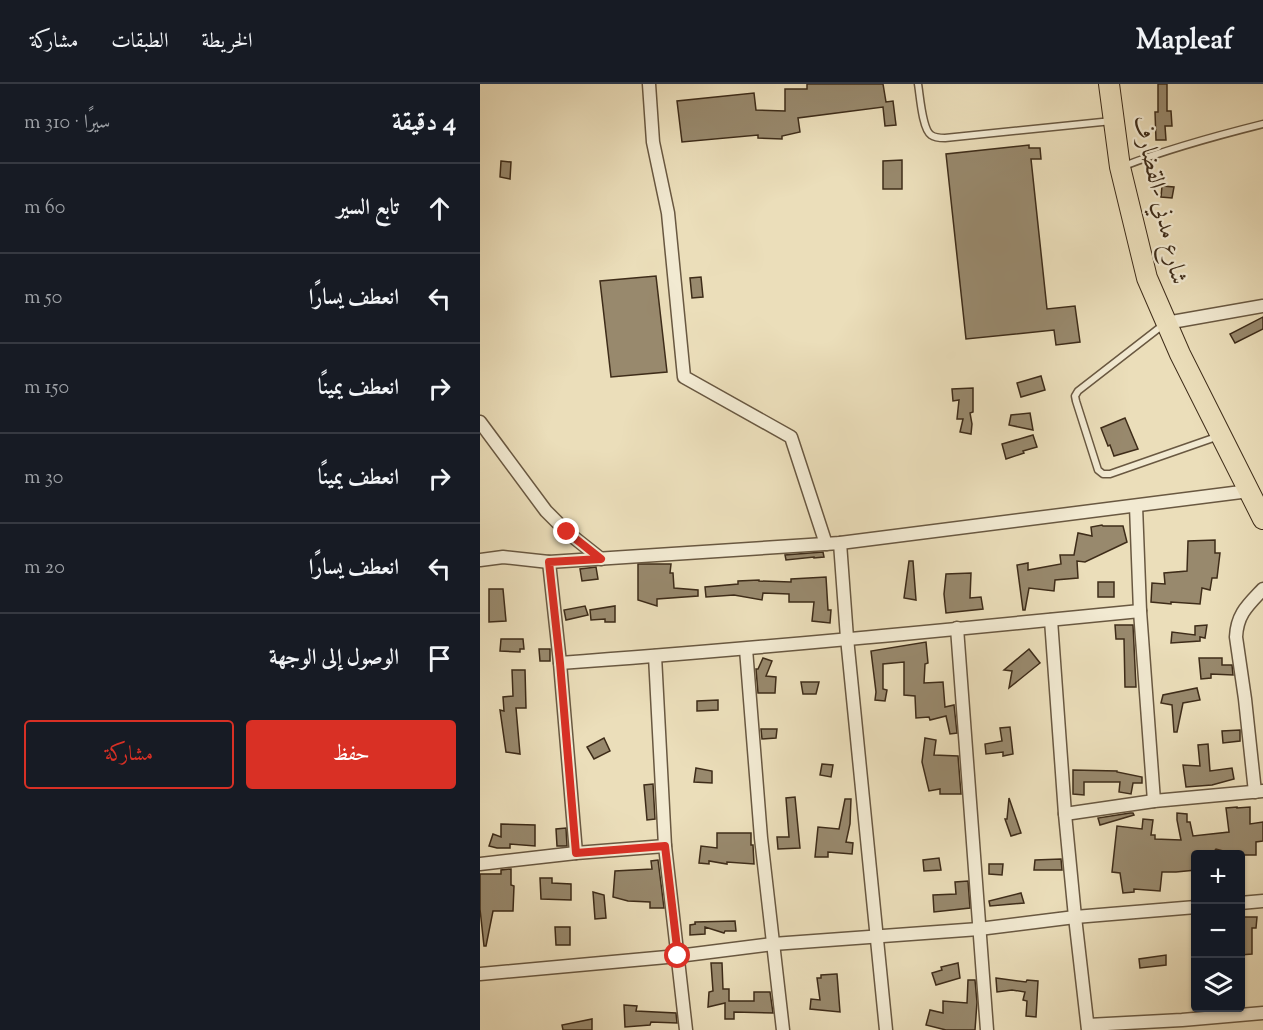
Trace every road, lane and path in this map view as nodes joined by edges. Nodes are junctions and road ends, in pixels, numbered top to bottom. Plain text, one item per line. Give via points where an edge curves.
1 (649, 84) edge
2 (918, 84) edge
3 (1109, 84) edge
4 (1113, 121) junction
5 (1263, 124) edge
6 (1120, 168) junction
7 (1263, 306) edge
8 (1166, 323) junction
9 (480, 422) edge
10 (1220, 435) junction
11 (1249, 491) junction
12 (1136, 506) junction
13 (1263, 519) edge
14 (840, 543) junction
15 (826, 544) junction
16 (601, 559) junction
17 (480, 560) edge
18 (549, 562) junction
19 (1263, 589) edge
20 (1140, 612) junction
21 (1051, 620) junction
22 (957, 628) junction
23 (847, 638) junction
24 (747, 649) junction
25 (655, 656) junction
26 (560, 663) junction
27 (1259, 792) edge
28 (1154, 801) junction
29 (1065, 814) junction
30 (665, 846) junction
31 (576, 853) junction
32 (480, 864) edge
33 (1263, 901) edge
34 (1245, 903) edge
35 (1191, 907) edge
36 (1075, 917) junction
37 (979, 929) junction
38 (877, 936) junction
39 (772, 944) junction
40 (678, 956) junction
41 (480, 974) edge
42 (1263, 1013) edge
43 (1182, 1025) edge
44 (1088, 1027) edge
45 (686, 1030) edge
46 (783, 1030) edge
47 (886, 1030) edge
48 (987, 1030) edge

1 - 15 street via 653,142 668,213 684,377 791,437
2 - 4 lane via 926,130 938,138
3 - 4 highway, شارع مدني -القضارف
4 - 6 highway, شارع مدني -القضارف
5 - 6 lane via 1168,149
6 - 8 highway, شارع مدني -القضارف via 1147,278
7 - 8 street
8 - 10 highway, شارع مدني -القضارف
8 - 10 lane via 1075,396 1098,471 1110,474
9 - 16 street via 546,511
10 - 11 highway, شارع مدني -القضارف
11 - 12 street
11 - 13 highway, شارع مدني -القضارف
12 - 14 street
12 - 20 street
14 - 15 street
14 - 23 street
15 - 16 street
16 - 18 street
17 - 18 street via 503,557
18 - 26 street
19 - 27 street via 1241,614 1236,629
20 - 21 street
20 - 28 street
21 - 22 street
21 - 29 street
22 - 23 street
22 - 37 street
23 - 24 street
23 - 38 street
24 - 25 street
24 - 39 street
25 - 26 street
25 - 30 street
26 - 31 street
27 - 28 street
28 - 29 street
29 - 36 street
30 - 31 street
30 - 40 street
31 - 32 street
33 - 34 street
35 - 36 street
36 - 37 street
36 - 44 street
37 - 38 street
37 - 48 street
38 - 39 street
38 - 47 street
39 - 40 street
39 - 46 street
40 - 41 street
40 - 45 street
42 - 43 street
43 - 44 street

